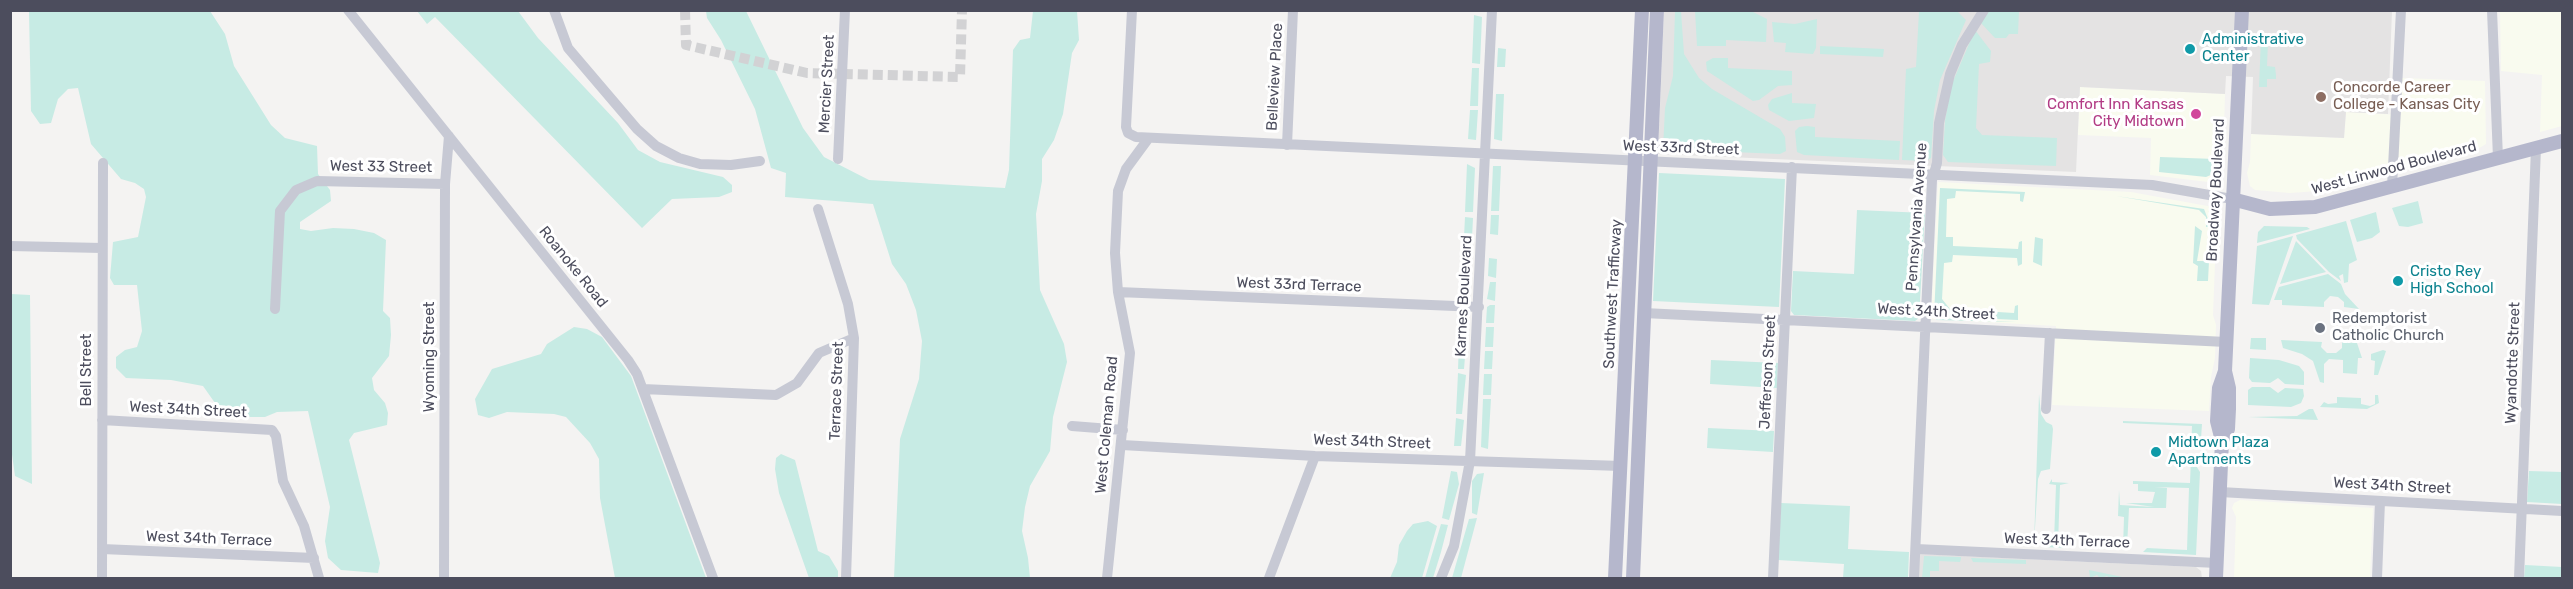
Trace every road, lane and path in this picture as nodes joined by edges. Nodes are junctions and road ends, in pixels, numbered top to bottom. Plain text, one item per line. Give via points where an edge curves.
1 (348, 10) edge
2 (554, 10) edge
3 (845, 10) edge
4 (1132, 10) edge
5 (1293, 10) edge
6 (1492, 10) edge
7 (1642, 10) edge
8 (1657, 10) edge
9 (1984, 10) edge
10 (2242, 10) edge
11 (2402, 10) edge
12 (2492, 10) edge
13 (449, 136) junction
14 (1148, 139) junction
15 (2562, 141) edge
16 (1287, 146) junction
17 (2536, 148) junction
18 (1485, 154) junction
19 (2498, 158) junction
20 (838, 159) dead end
21 (760, 161) dead end
22 (1643, 161) junction
23 (103, 163) dead end
24 (1792, 167) junction
25 (1933, 174) junction
26 (446, 184) junction
27 (2392, 187) junction
28 (2232, 200) junction
29 (818, 209) dead end
30 (10, 246) edge
31 (102, 248) junction
32 (1118, 292) junction
33 (1479, 307) junction
34 (275, 309) dead end
35 (1644, 313) junction
36 (1785, 320) junction
37 (1924, 326) junction
38 (2050, 333) junction
39 (854, 338) junction
40 (2226, 342) junction
41 (643, 389) junction
42 (2046, 409) dead end
43 (102, 420) junction
44 (1072, 426) dead end
45 (1123, 430) junction
46 (1122, 445) junction
47 (1315, 456) junction
48 (1470, 461) junction
49 (1621, 466) junction
50 (2220, 492) junction
51 (2380, 501) junction
52 (2522, 509) junction
53 (2562, 511) edge
54 (102, 549) junction
55 (1916, 549) junction
56 (314, 558) junction
57 (2217, 563) junction
58 (102, 579) edge
59 (319, 579) edge
60 (444, 579) edge
61 (713, 579) edge
62 (846, 579) edge
63 (1107, 579) edge
64 (1269, 579) edge
65 (1441, 579) edge
66 (1615, 579) edge
67 (1633, 579) edge
68 (1773, 579) edge
69 (1914, 579) edge
70 (2216, 579) edge
71 (2377, 579) edge
72 (2519, 579) edge

1 - 13 street, Roanoke Road
2 - 21 street via 568,48 656,146 700,164
3 - 20 street, Mercier Street
4 - 14 street, West 33rd Street via 1128,133
5 - 16 street, Belleview Place
6 - 18 street, Karnes Boulevard
7 - 22 main road, Southwest Trafficway
8 - 22 main road, Southwest Trafficway
9 - 25 street, Pennsylvania Avenue via 1962,45 1950,74
10 - 28 main road, Broadway Boulevard
11 - 27 street
12 - 19 street
13 - 26 street, Wyoming Street
13 - 41 street, Roanoke Road via 628,360
14 - 16 street, West 33rd Street
14 - 32 street, West Coleman Road via 1126,168 1118,191
15 - 17 main road, West Linwood Boulevard
16 - 18 street, West 33rd Street
17 - 19 main road, West Linwood Boulevard
17 - 52 street, Wyandotte Street
18 - 22 street, West 33rd Street
18 - 33 street, Karnes Boulevard
19 - 27 main road, West Linwood Boulevard
22 - 24 street, West 33rd Street
22 - 35 main road, Southwest Trafficway
22 - 49 main road, Southwest Trafficway
23 - 31 street, Bell Street
24 - 25 street, West 33rd Street
24 - 36 street, Jefferson Street
25 - 28 street, West 33rd Street via 2155,185
25 - 37 street, Pennsylvania Avenue
26 - 34 street, West 33 Street via 318,181 296,190 280,211
26 - 60 street, Wyoming Street
27 - 28 main road, West Linwood Boulevard via 2315,207 2270,208
28 - 40 main road, Broadway Boulevard
29 - 39 street, Terrace Street via 848,304
30 - 31 street
31 - 43 street, Bell Street
32 - 33 street, West 33rd Terrace
32 - 45 street, West Coleman Road via 1130,353
33 - 48 street, Karnes Boulevard
35 - 36 street, West 34th Street
35 - 67 main road, Southwest Trafficway
36 - 37 street, West 34th Street
36 - 68 street, Jefferson Street
37 - 38 street, West 34th Street
37 - 55 street, Pennsylvania Avenue
38 - 40 street, West 34th Street
38 - 42 street
39 - 41 street via 819,353 797,383 776,395
39 - 62 street, Terrace Street
40 - 50 main road, Broadway Boulevard via 2229,409 2228,429 2222,441
41 - 61 street, Roanoke Road
43 - 54 street, Bell Street
43 - 56 street, West 34th Street via 272,430 283,481
44 - 45 street
45 - 46 street, West Coleman Road
46 - 47 street, West 34th Street
46 - 63 street, West Coleman Road
47 - 48 street, West 34th Street
47 - 64 street
48 - 49 street, West 34th Street
48 - 65 street, Karnes Boulevard via 1454,546
49 - 66 main road, Southwest Trafficway
50 - 51 street, West 34th Street
50 - 57 main road, Broadway Boulevard
51 - 52 street, West 34th Street
51 - 71 street
52 - 53 street, West 34th Street
52 - 72 street, Wyandotte Street
54 - 56 street, West 34th Terrace
54 - 58 street, Bell Street
55 - 57 street, West 34th Terrace
55 - 69 street, Pennsylvania Avenue
56 - 59 street
57 - 70 main road, Broadway Boulevard

